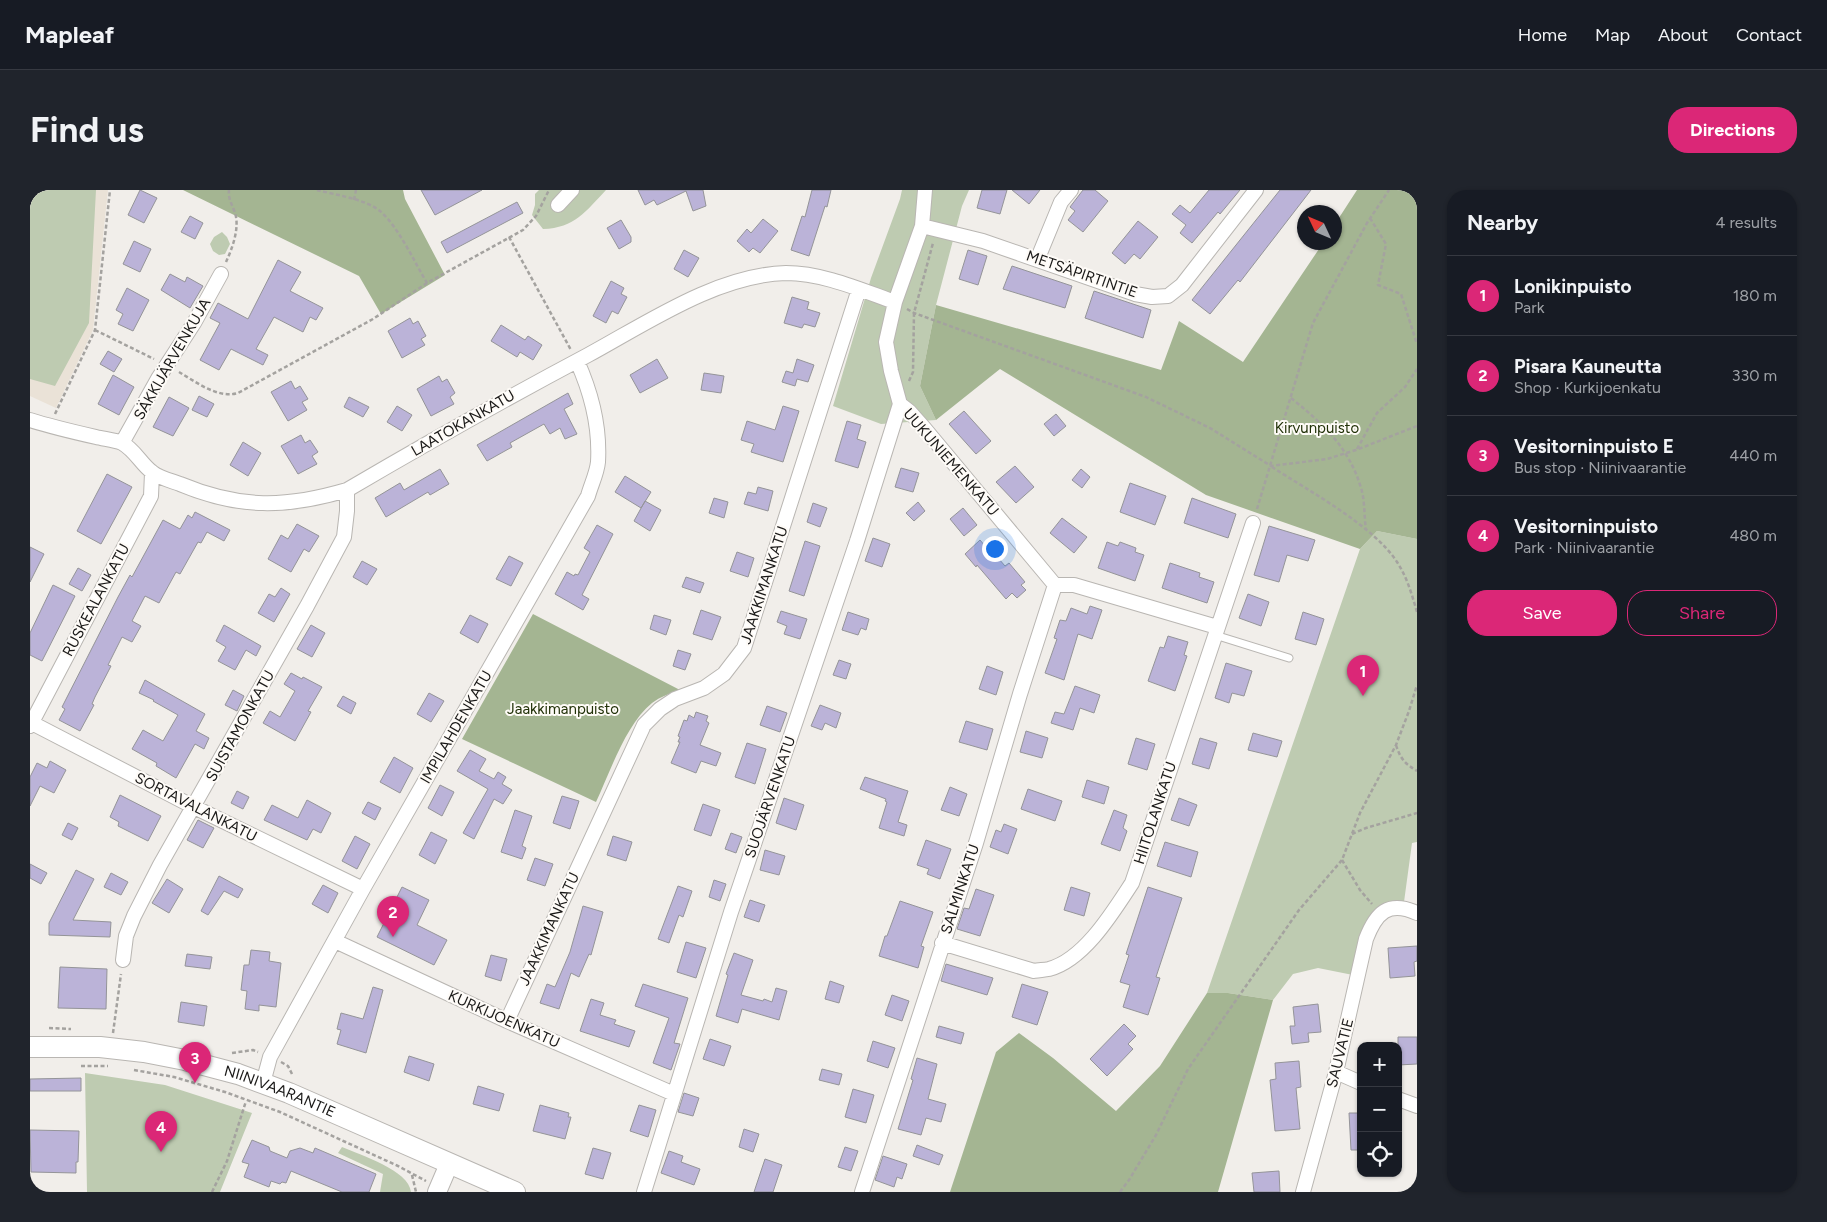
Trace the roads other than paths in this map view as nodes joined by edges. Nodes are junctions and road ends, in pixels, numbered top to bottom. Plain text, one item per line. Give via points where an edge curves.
1 (572, 190) edge
2 (924, 190) edge
3 (1071, 190) edge
4 (1256, 190) edge
5 (558, 205) dead end
6 (922, 226) junction
7 (1038, 258) junction
8 (221, 274) road end
9 (859, 289) junction
10 (896, 302) junction
11 (577, 361) junction
12 (900, 404) junction
13 (30, 420) edge
14 (122, 443) junction
15 (152, 473) junction
16 (347, 490) junction
17 (1253, 523) road end
18 (1055, 585) junction
19 (1216, 631) junction
20 (1289, 658) dead end
21 (30, 723) edge
22 (194, 807) junction
23 (363, 889) junction
24 (1417, 913) edge
25 (335, 941) junction
26 (942, 943) junction
27 (123, 960) road end
28 (507, 1021) junction
29 (30, 1046) edge
30 (1336, 1072) junction
31 (1357, 1081) edge
32 (264, 1083) junction
33 (674, 1094) junction
34 (1402, 1100) edge
35 (1417, 1106) edge
36 (449, 1164) junction
37 (438, 1190) edge
38 (515, 1192) edge
39 (644, 1192) edge
40 (862, 1192) edge
41 (1303, 1192) edge

1 - 5 street
2 - 6 street, UUKUNIEMENKATU
3 - 7 street via 1061,202
4 - 7 street, METSÄPIRTINTIE via 1182,286 1168,296 1152,298 1135,294
6 - 7 street, METSÄPIRTINTIE via 983,240
6 - 10 street, UUKUNIEMENKATU
8 - 14 street, SÄKKIJÄRVENKUJA
9 - 10 street, LAATOKANKATU
9 - 11 street, LAATOKANKATU via 812,275 786,273 722,285
9 - 28 street, JAAKKIMANKATU via 744,648 724,674 704,688 675,699 644,725
10 - 12 street, UUKUNIEMENKATU via 886,342
11 - 16 street, LAATOKANKATU
11 - 23 street, IMPILAHDENKATU via 587,383 596,422 598,464 588,496
12 - 18 street, UUKUNIEMENKATU via 925,429
12 - 33 street, SUOJÄRVENKATU
13 - 14 street, LAATOKANKATU
14 - 15 street, LAATOKANKATU
15 - 16 street, LAATOKANKATU via 207,495 256,504 318,498
15 - 21 street, RUSKEALANKATU via 151,496
16 - 22 street, SUISTAMONKATU via 344,537
17 - 19 street, HIITOLANKATU
18 - 19 street via 1074,585
18 - 26 street, SALMINKATU
19 - 20 lane
19 - 26 street, HIITOLANKATU via 1132,884 1093,937 1064,963 1034,971
21 - 22 street, SORTAVALANKATU
22 - 23 street, SORTAVALANKATU
22 - 27 street, SUISTAMONKATU via 134,916 126,936
23 - 25 street, IMPILAHDENKATU
24 - 30 street, SAUVATIE via 1398,908 1386,910 1372,924
25 - 28 street, KURKIJOENKATU
25 - 32 street, IMPILAHDENKATU via 270,1057
26 - 40 street, SALMINKATU
28 - 33 street, KURKIJOENKATU
29 - 32 main road, NIINIVAARANTIE via 111,1048 185,1060
30 - 31 street
30 - 41 street, SAUVATIE
32 - 36 main road, NIINIVAARANTIE
33 - 39 street, SUOJÄRVENKATU
34 - 35 street
36 - 37 street
36 - 38 main road, NIINIVAARANTIE

